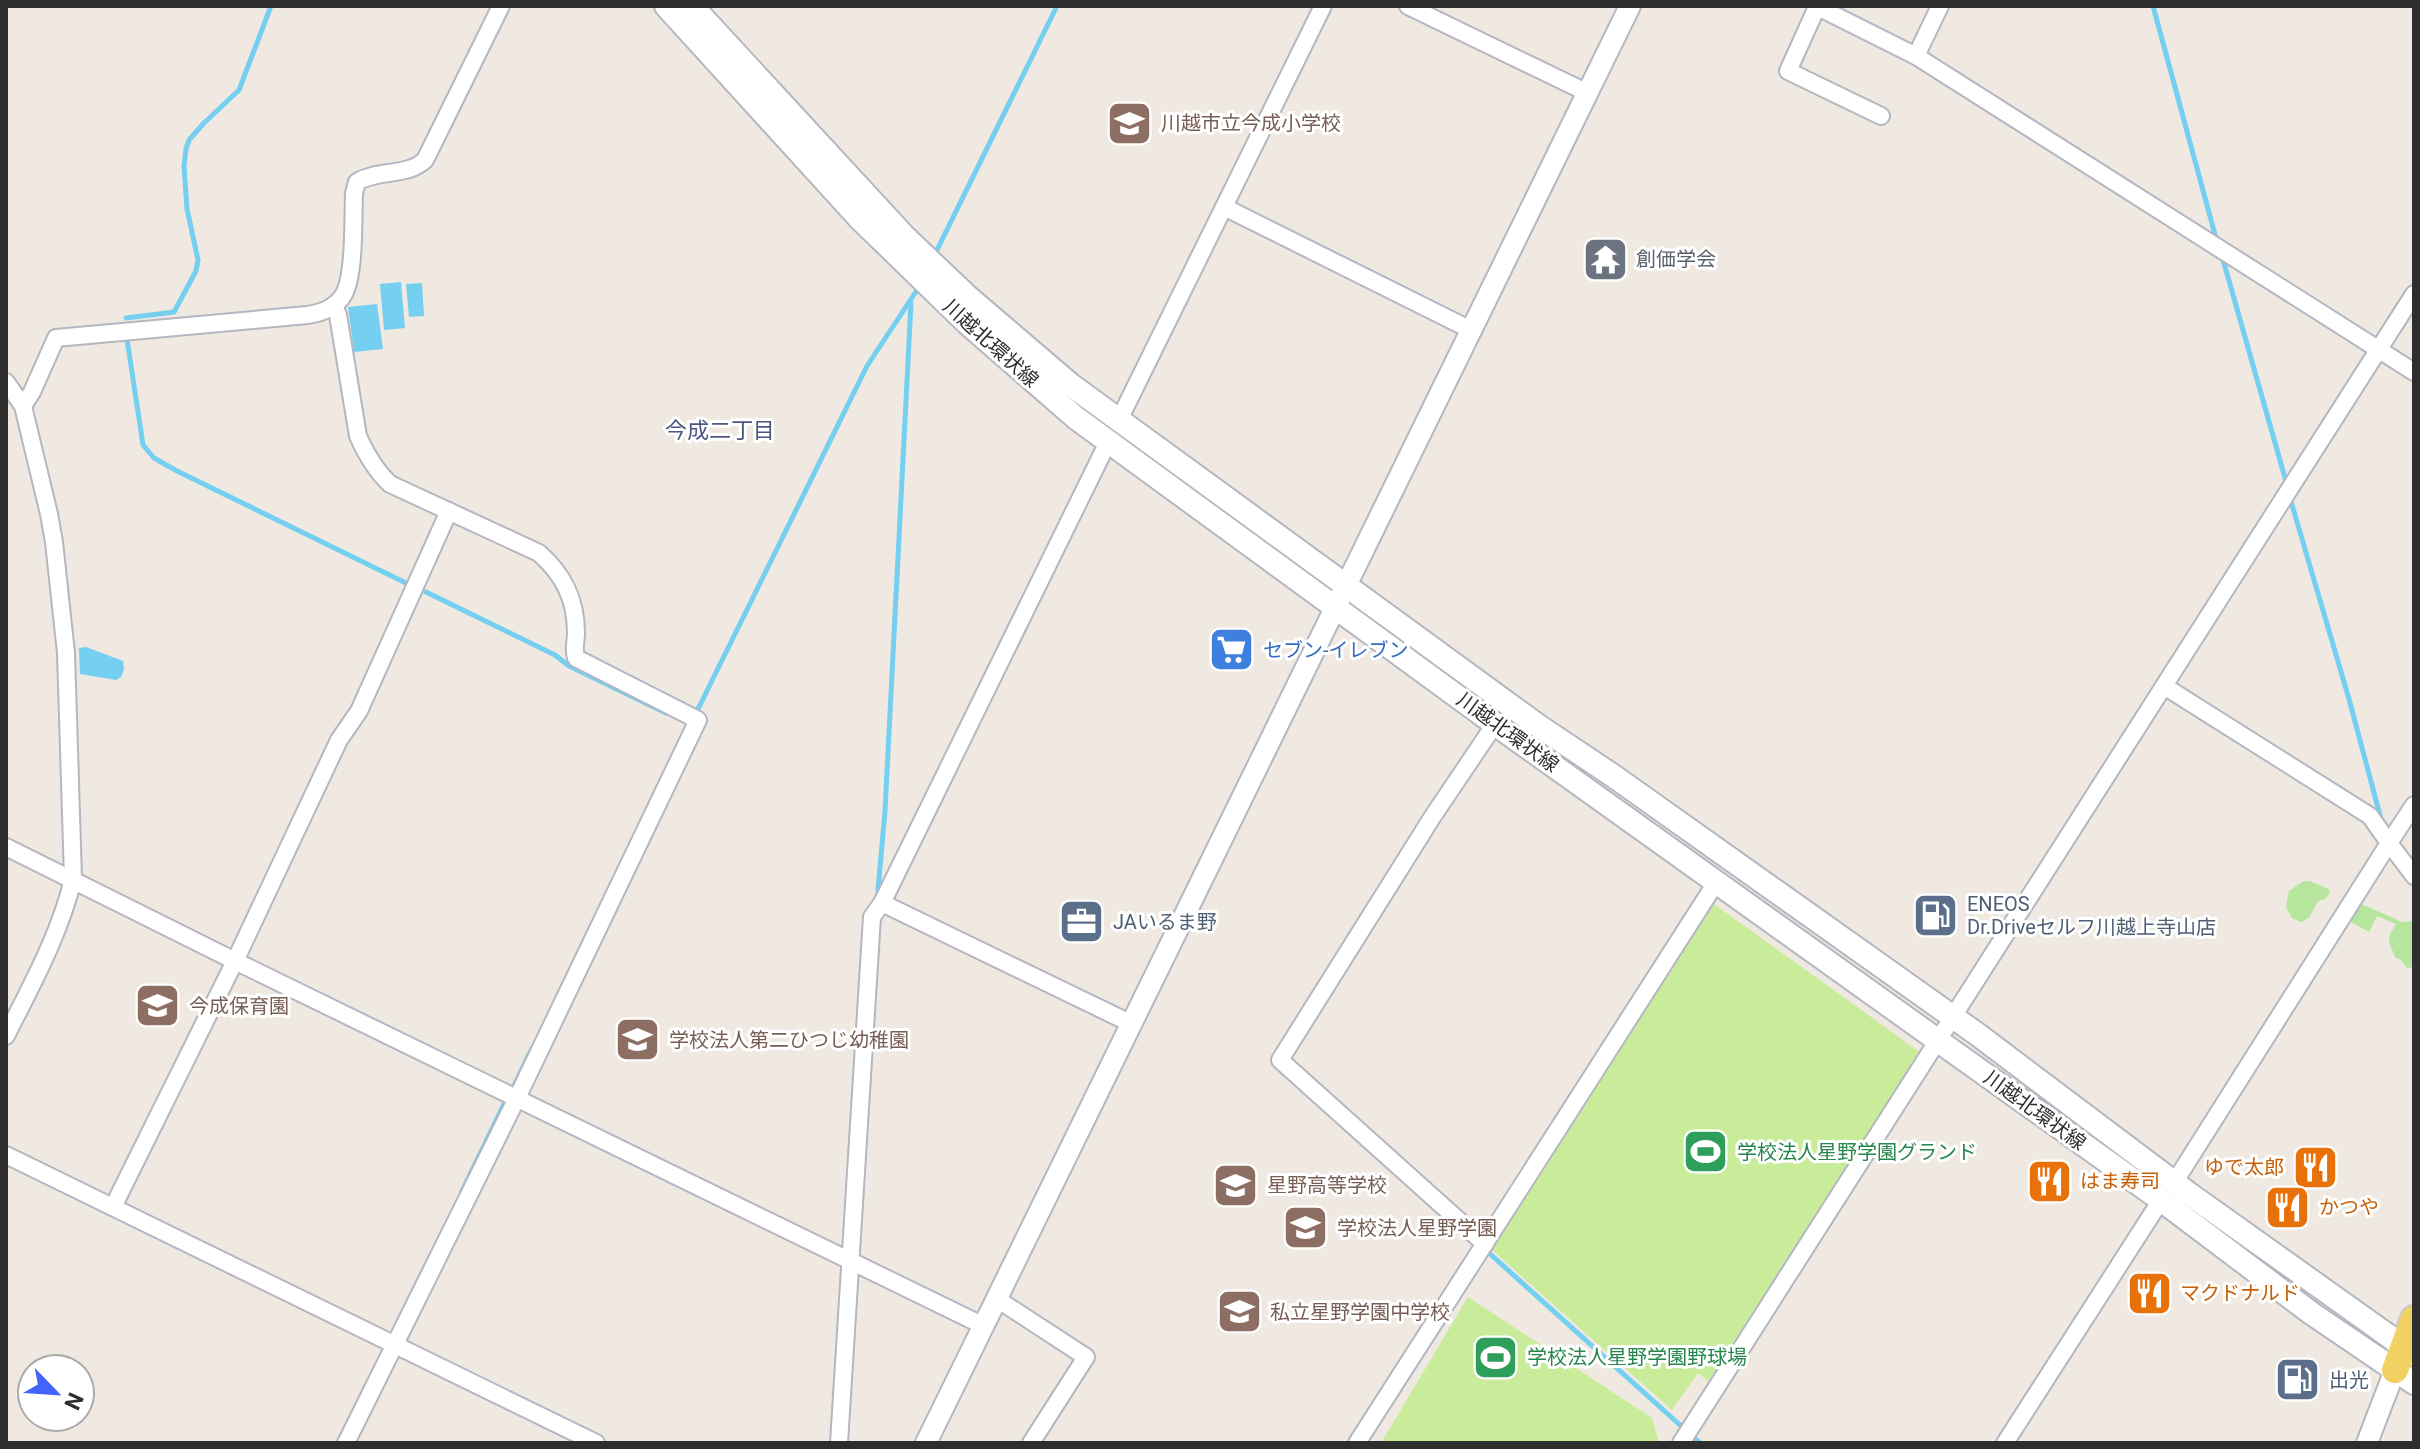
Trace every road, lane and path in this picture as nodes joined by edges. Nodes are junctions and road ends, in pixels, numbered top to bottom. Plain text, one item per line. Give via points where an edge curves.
1 (501, 6) edge
2 (666, 6) edge
3 (692, 6) edge
4 (1323, 6) edge
5 (1408, 6) edge
6 (1630, 6) edge
7 (1816, 6) edge
8 (1940, 6) edge
9 (1916, 56) junction
10 (1588, 93) junction
11 (1881, 116) dead end
12 (1224, 207) junction
13 (2414, 294) edge
14 (334, 305) junction
15 (1473, 331) junction
16 (2378, 350) junction
17 (2414, 372) edge
18 (6, 382) edge
19 (23, 406) junction
20 (1119, 420) junction
21 (1108, 442) junction
22 (449, 511) junction
23 (1346, 586) junction
24 (1336, 608) junction
25 (2164, 686) junction
26 (1495, 724) junction
27 (2414, 805) edge
28 (2389, 843) junction
29 (6, 847) edge
30 (2414, 876) edge
31 (73, 879) junction
32 (1717, 881) junction
33 (882, 903) junction
34 (235, 961) junction
35 (1952, 1018) junction
36 (1132, 1024) junction
37 (6, 1036) edge
38 (1938, 1041) junction
39 (517, 1098) junction
40 (6, 1155) edge
41 (2168, 1191) junction
42 (113, 1207) junction
43 (1485, 1244) junction
44 (854, 1263) junction
45 (997, 1299) junction
46 (2414, 1319) edge
47 (984, 1326) junction
48 (395, 1344) junction
49 (2407, 1364) edge
50 (1682, 1442) edge
51 (346, 1443) edge
52 (596, 1443) edge
53 (839, 1443) edge
54 (926, 1443) edge
55 (1031, 1443) edge
56 (1357, 1443) edge
57 (2005, 1443) edge
58 (2367, 1443) edge

1 - 14 street via 425,160 414,169 357,182 348,281
2 - 21 main road, 川越北環状線 via 860,219 968,324
3 - 20 main road, 川越北環状線 via 915,247 1059,375
4 - 12 street
5 - 10 street
6 - 10 street
7 - 9 street
7 - 11 street via 1788,71
8 - 9 street
9 - 16 street
10 - 15 street
12 - 15 street
12 - 20 street
13 - 16 street
14 - 19 street via 307,315 56,338
14 - 22 street via 365,450 390,484
15 - 23 street
16 - 17 street
16 - 25 street
18 - 19 street
19 - 31 street via 49,514 66,653
20 - 23 main road, 川越北環状線
21 - 24 main road, 川越北環状線
21 - 33 street
22 - 34 street via 365,698 339,740
22 - 39 street via 550,563 573,603 576,658 698,720
23 - 24 street
23 - 35 main road, 川越北環状線
24 - 26 main road, 川越北環状線
24 - 36 street
25 - 28 street via 2370,816
25 - 35 street
26 - 32 main road, 川越北環状線
26 - 43 street via 1280,1060
27 - 28 street
28 - 30 street
28 - 41 street
29 - 31 street
31 - 34 street
31 - 37 street via 67,904
32 - 38 main road, 川越北環状線
32 - 43 street
33 - 36 street
33 - 44 street via 872,917
34 - 39 street
34 - 42 street
35 - 38 street
35 - 41 main road, 川越北環状線
36 - 45 street
38 - 41 main road, 川越北環状線
38 - 50 street
39 - 44 street
39 - 48 street
40 - 42 street
41 - 49 main road, 川越北環状線 via 2311,1313
41 - 57 street
42 - 48 street
43 - 56 street
44 - 47 street
44 - 53 street
45 - 47 street
45 - 55 street via 1086,1357
46 - 49 main road
47 - 54 street
48 - 51 street
48 - 52 street
49 - 58 street

